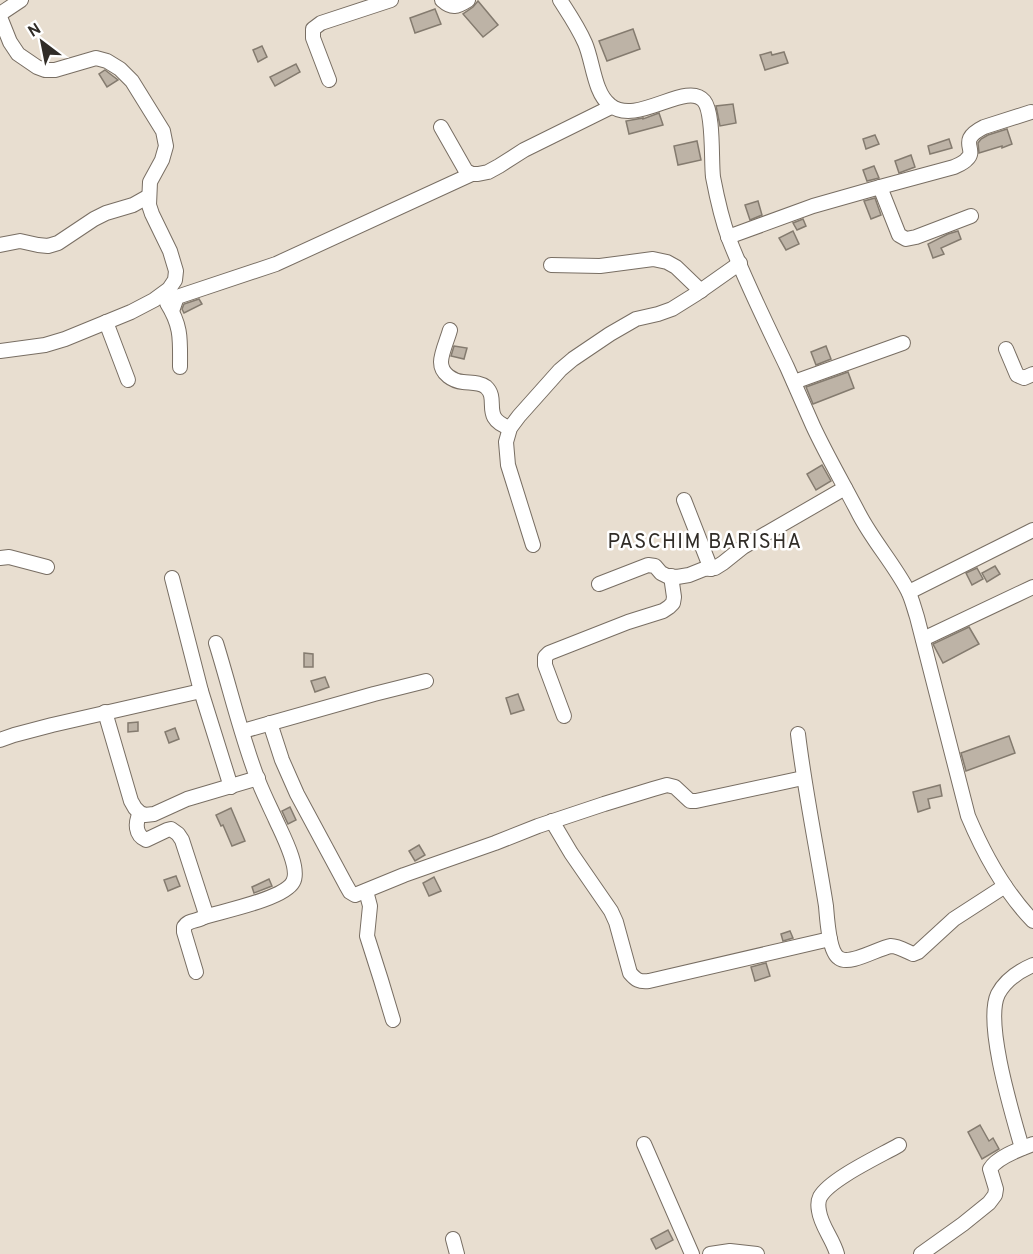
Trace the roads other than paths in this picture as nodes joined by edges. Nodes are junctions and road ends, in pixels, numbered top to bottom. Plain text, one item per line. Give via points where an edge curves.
1 (21, 0) edge
2 (392, 0) edge
3 (442, 0) edge
4 (468, 0) edge
5 (560, 0) edge
6 (0, 15) edge
7 (329, 80) dead end
8 (611, 107) junction
9 (1031, 112) dead end
10 (441, 127) dead end
11 (472, 174) junction
12 (880, 187) junction
13 (150, 196) junction
14 (970, 216) dead end
15 (729, 237) junction
16 (0, 245) edge
17 (740, 263) junction
18 (551, 265) dead end
19 (701, 291) junction
20 (161, 295) junction
21 (172, 311) junction
22 (106, 322) junction
23 (450, 330) dead end
24 (903, 343) dead end
25 (1006, 349) dead end
26 (0, 351) edge
27 (180, 367) dead end
28 (1033, 374) edge
29 (128, 380) dead end
30 (794, 382) junction
31 (510, 428) junction
32 (845, 488) junction
33 (684, 500) dead end
34 (1033, 530) edge
35 (533, 545) dead end
36 (0, 558) edge
37 (47, 567) dead end
38 (711, 569) junction
39 (671, 576) junction
40 (172, 578) dead end
41 (599, 584) dead end
42 (1033, 587) edge
43 (909, 592) junction
44 (923, 639) junction
45 (216, 643) dead end
46 (426, 681) dead end
47 (201, 691) junction
48 (105, 712) junction
49 (564, 716) dead end
50 (270, 723) junction
51 (243, 731) junction
52 (798, 734) dead end
53 (0, 740) edge
54 (258, 778) junction
55 (803, 778) junction
56 (231, 787) junction
57 (140, 813) junction
58 (552, 821) junction
59 (1005, 886) junction
60 (366, 891) junction
61 (204, 917) junction
62 (1033, 921) edge
63 (830, 939) junction
64 (1033, 965) edge
65 (196, 972) dead end
66 (393, 1020) dead end
67 (644, 1144) dead end
68 (899, 1145) dead end
69 (1028, 1146) edge
70 (453, 1239) dead end
71 (729, 1252) edge
72 (457, 1254) edge
73 (692, 1254) edge
74 (710, 1254) edge
75 (757, 1254) edge
76 (837, 1254) edge
77 (921, 1254) edge

1 - 6 street
2 - 7 street via 316,26 313,38
3 - 4 street via 455,7
5 - 8 street via 586,45 603,99
6 - 13 street via 18,54 37,67 55,70 96,58 108,61 132,81 158,121 166,146 150,182
8 - 11 street via 488,172
8 - 15 street via 631,112 687,96 703,100 710,122 714,179
9 - 12 street via 971,134 969,159 954,167
10 - 11 street via 466,171
11 - 21 street via 276,264 177,297
12 - 14 street via 899,235 906,239
12 - 15 street via 813,206
13 - 16 street via 94,219 58,243 48,246 20,241
13 - 20 street via 152,214 176,271 169,289
15 - 17 street
17 - 19 street
17 - 30 street
18 - 19 street via 600,266 653,259 676,267
19 - 31 street via 672,309 627,324 582,353 560,370
20 - 21 street
20 - 22 street
21 - 27 street via 180,339
22 - 26 street via 45,345
22 - 29 street
23 - 31 street via 441,362 444,370 454,380 486,387 495,419
24 - 30 street
25 - 28 street via 1017,375 1024,378
30 - 32 street
31 - 35 street via 506,442 508,465
32 - 38 street
32 - 43 street
33 - 38 street
34 - 43 street
36 - 37 street
38 - 39 street
39 - 41 street via 648,564
39 - 49 street via 673,603 663,611 546,655 545,664
40 - 47 street
42 - 44 street
43 - 44 street
44 - 59 street via 968,816
45 - 51 street
46 - 50 street
47 - 48 street
47 - 56 street
48 - 53 street
48 - 57 street via 131,801
50 - 51 street
50 - 60 street via 297,794 346,885 355,895
51 - 54 street
52 - 55 street
54 - 56 street
54 - 61 street via 296,875 284,890
55 - 58 street via 696,801 667,785
55 - 63 street
56 - 57 street via 154,814
57 - 61 street via 136,823 143,839 171,829 182,840 206,909
58 - 60 street
58 - 63 street via 611,911 630,973 640,982
59 - 62 street
59 - 63 street via 954,918 913,954 889,946 844,960 836,956
60 - 66 street via 370,906 367,936
61 - 65 street via 184,927
64 - 69 street via 1008,981 994,1010 1008,1097
67 - 73 street
68 - 76 street via 840,1179 820,1198 819,1214
69 - 77 street via 992,1165 996,1189 989,1203
70 - 72 street
71 - 74 street
71 - 75 street

